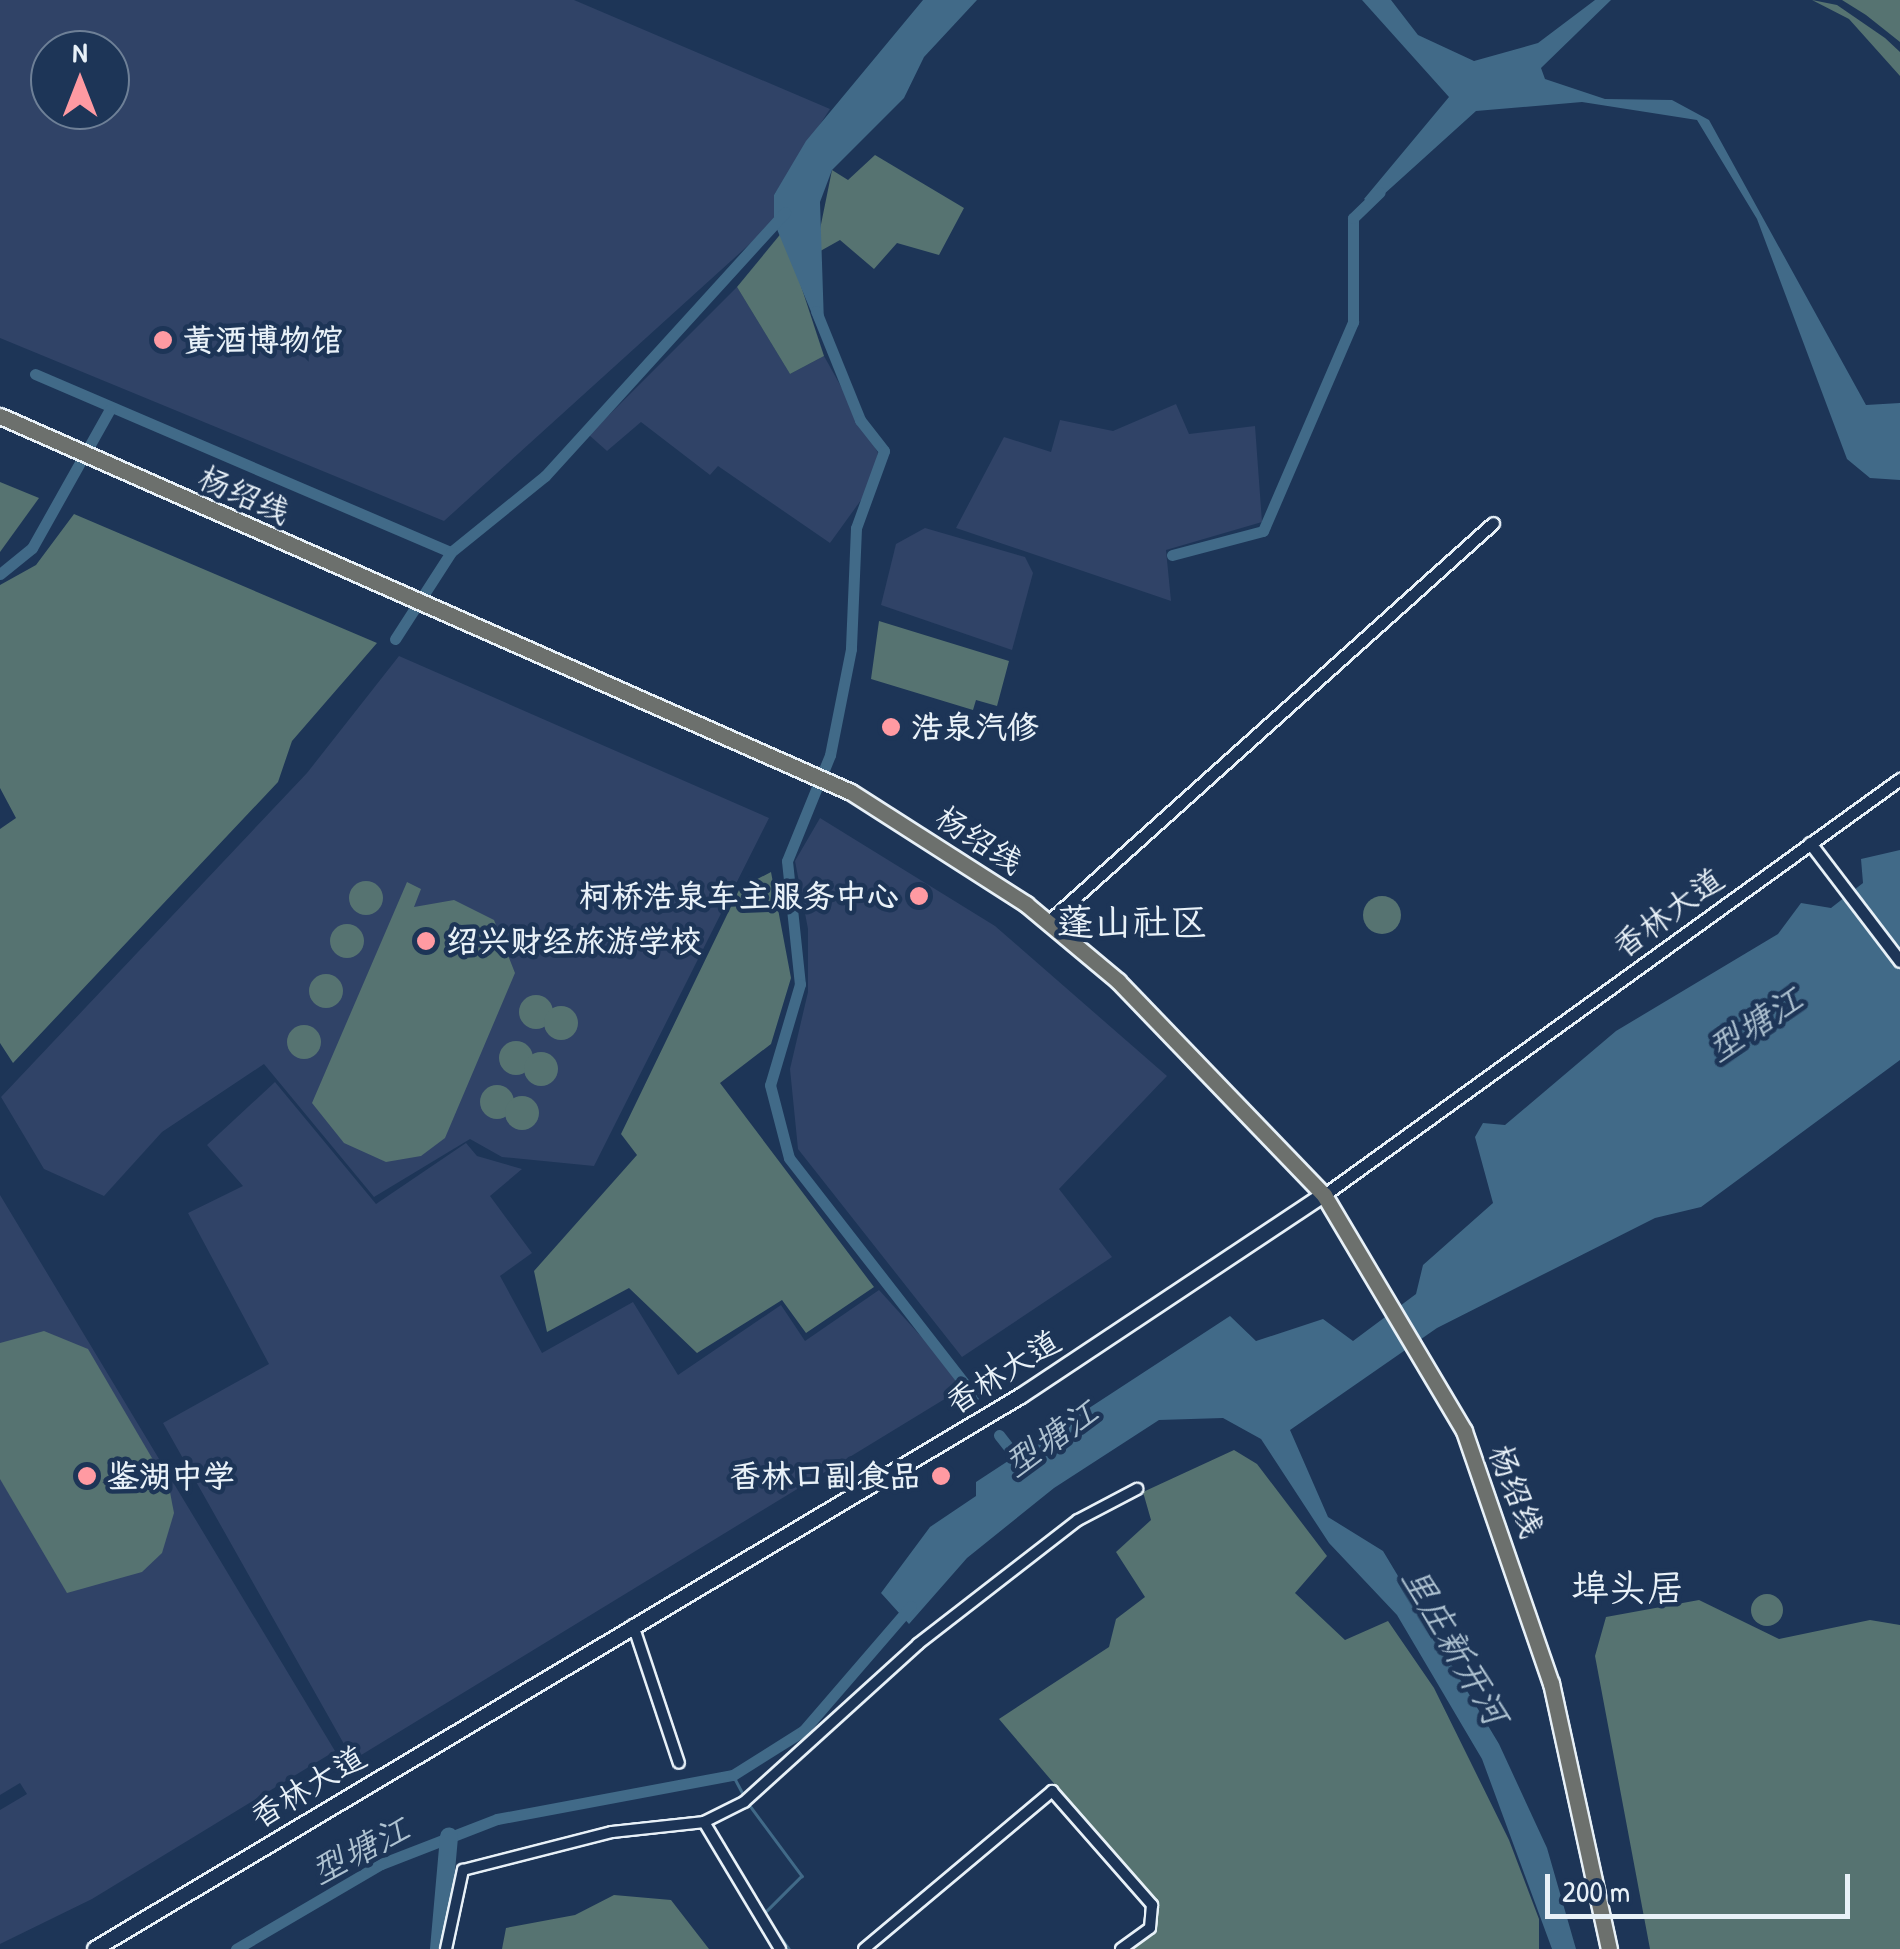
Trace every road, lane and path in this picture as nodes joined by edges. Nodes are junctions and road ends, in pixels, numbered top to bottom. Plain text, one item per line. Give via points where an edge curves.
1 (0, 416) edge
2 (1493, 523) dead end
3 (1900, 779) edge
4 (1810, 843) junction
5 (1050, 920) junction
6 (1900, 962) edge
7 (1324, 1194) junction
8 (1137, 1490) dead end
9 (633, 1625) junction
10 (679, 1763) dead end
11 (704, 1822) junction
12 (94, 1949) edge
13 (446, 1949) edge
14 (780, 1949) edge
15 (864, 1949) edge
16 (1120, 1949) edge
17 (1609, 1949) edge

1 - 5 main road, 杨绍线 via 829,782
2 - 5 street
3 - 4 street, 香林大道
4 - 6 street
4 - 7 street, 香林大道
5 - 7 main road, 杨绍线
7 - 9 main road, 香林大道 via 1021,1396
7 - 17 main road, 杨绍线 via 1426,1356 1513,1558 1551,1684
8 - 11 street via 1078,1520 918,1644 746,1801
9 - 10 street
9 - 12 main road, 香林大道
11 - 13 street via 486,1858 464,1870
11 - 14 street
15 - 16 street via 1052,1791 1152,1905 1150,1928

